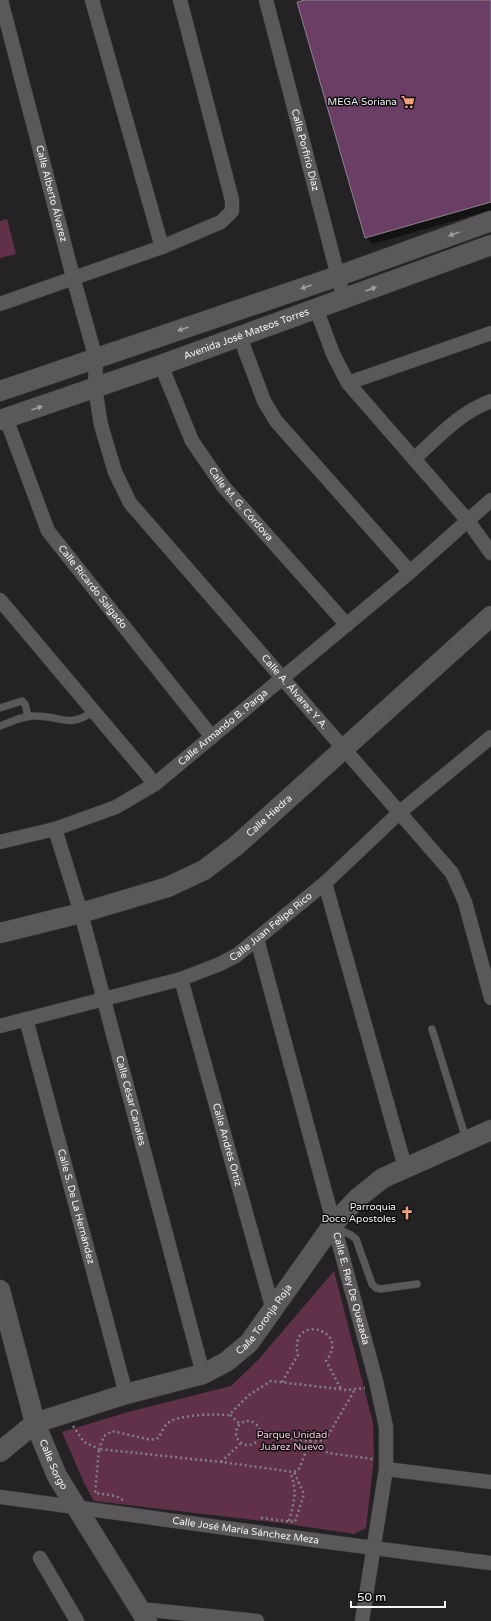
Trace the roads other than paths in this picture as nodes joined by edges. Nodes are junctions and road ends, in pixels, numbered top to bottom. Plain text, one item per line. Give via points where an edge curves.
1 (92, 0) edge
2 (180, 0) edge
3 (266, 0) edge
4 (3, 1) edge
5 (491, 220) edge
6 (491, 245) edge
7 (162, 247) junction
8 (338, 276) junction
9 (73, 277) junction
10 (344, 299) junction
11 (0, 304) edge
12 (316, 308) junction
13 (491, 333) edge
14 (240, 336) junction
15 (96, 359) junction
16 (162, 365) junction
17 (348, 382) junction
18 (95, 388) junction
19 (0, 391) edge
20 (491, 401) edge
21 (3, 419) edge
22 (414, 459) junction
23 (491, 500) edge
24 (468, 521) junction
25 (491, 553) edge
26 (410, 572) junction
27 (0, 600) edge
28 (491, 616) edge
29 (347, 625) junction
30 (282, 679) junction
31 (0, 708) edge
32 (94, 711) junction
33 (28, 716) junction
34 (0, 726) edge
35 (212, 737) junction
36 (491, 737) edge
37 (344, 748) junction
38 (155, 784) junction
39 (400, 812) junction
40 (55, 829) junction
41 (0, 842) edge
42 (325, 883) junction
43 (81, 913) junction
44 (0, 933) edge
45 (257, 939) junction
46 (181, 978) junction
47 (491, 998) edge
48 (104, 999) junction
49 (26, 1019) junction
50 (0, 1026) edge
51 (432, 1029) dead end
52 (491, 1130) edge
53 (467, 1140) junction
54 (405, 1167) junction
55 (335, 1226) junction
56 (417, 1284) dead end
57 (0, 1290) edge
58 (273, 1310) junction
59 (203, 1374) junction
60 (126, 1394) junction
61 (35, 1423) junction
62 (0, 1452) edge
63 (386, 1465) junction
64 (491, 1482) edge
65 (0, 1497) edge
66 (77, 1508) junction
67 (374, 1549) junction
68 (40, 1558) dead end
69 (491, 1563) edge
70 (144, 1615) edge
71 (77, 1621) edge
72 (257, 1621) edge
73 (362, 1621) edge

1 - 7 street
2 - 7 street via 232,200 232,211 222,222
3 - 8 street, Calle Porfirio Díaz
4 - 9 street, Calle Alberto Álvarez
5 -> 8 street
10 -> 6 street, Avenida José Mateos Torres
7 - 9 street
8 - 10 street, Calle Porfirio Díaz
8 -> 15 street
9 - 11 street
9 - 15 street, Calle Alberto Álvarez
10 - 12 street, Avenida José Mateos Torres
12 - 14 street, Avenida José Mateos Torres
12 - 17 street via 333,354
13 - 17 street
14 - 16 street, Avenida José Mateos Torres
14 - 26 street via 264,402 276,421
15 - 18 street, Calle Alberto Álvarez
15 - 19 street
16 - 18 street, Avenida José Mateos Torres
16 - 29 street, Calle M. G. Córdova via 192,441 223,486
17 - 22 street
21 -> 18 street, Avenida José Mateos Torres
18 - 30 street, Calle A. Álvarez Y A. via 101,425 115,472 130,503
20 - 22 street via 458,418
21 - 35 street, Calle Ricardo Salgado via 48,531
22 - 24 street
23 - 24 street, Calle Armando B. Parga
24 - 25 street
24 - 26 street, Calle Armando B. Parga
26 - 29 street, Calle Armando B. Parga
27 - 32 street
28 - 37 street, Calle Hiedra
29 - 30 street, Calle Armando B. Parga
30 - 35 street, Calle Armando B. Parga
30 - 37 street, Calle A. Álvarez Y A.
31 - 33 lane via 22,701
32 - 33 lane via 85,718 70,722
32 - 38 street
33 - 34 lane
35 - 38 street, Calle Armando B. Parga
36 - 39 street, Calle Juan Felipe Rico
37 - 39 street, Calle A. Álvarez Y A.
37 - 43 street, Calle Hiedra via 237,845 204,870 168,887
38 - 40 street, Calle Armando B. Parga via 116,807
39 - 42 street, Calle Juan Felipe Rico
39 - 47 street, Calle A. Álvarez Y A. via 457,880
40 - 41 street, Calle Armando B. Parga
40 - 43 street, Calle César Canales
42 - 45 street, Calle Juan Felipe Rico
42 - 54 street
43 - 44 street, Calle Hiedra
43 - 48 street, Calle César Canales
45 - 46 street, Calle Juan Felipe Rico via 220,964
45 - 55 street, Calle E. Rey De Quezada
46 - 48 street, Calle Juan Felipe Rico
46 - 58 street, Calle Andrés Ortiz
48 - 49 street, Calle Juan Felipe Rico
48 - 59 street, Calle César Canales
49 - 50 street, Calle Juan Felipe Rico
49 - 60 street, Calle S. De La Hernández
51 - 53 lane
52 - 53 street, Calle Toronja Roja
53 - 54 street, Calle Toronja Roja
54 - 55 street, Calle Toronja Roja via 371,1186
55 - 56 lane via 356,1239 372,1284 376,1288
55 - 58 street, Calle Toronja Roja
55 - 63 street, Calle E. Rey De Quezada via 378,1386 386,1427
57 - 61 street, Calle Sorgo
58 - 59 street, Calle Toronja Roja via 249,1343 226,1362
59 - 60 street, Calle Toronja Roja
60 - 61 street, Calle Toronja Roja
61 - 62 street, Calle Toronja Roja
61 - 66 street, Calle Sorgo via 57,1476
63 - 64 street
63 - 67 street, Calle E. Rey De Quezada
65 - 66 street, Calle José María Sánchez Meza
66 - 67 street, Calle José María Sánchez Meza
66 - 70 street, Calle Sorgo
67 - 69 street, Calle José María Sánchez Meza
67 - 73 street, Calle E. Rey De Quezada
68 - 71 street
70 - 72 street

